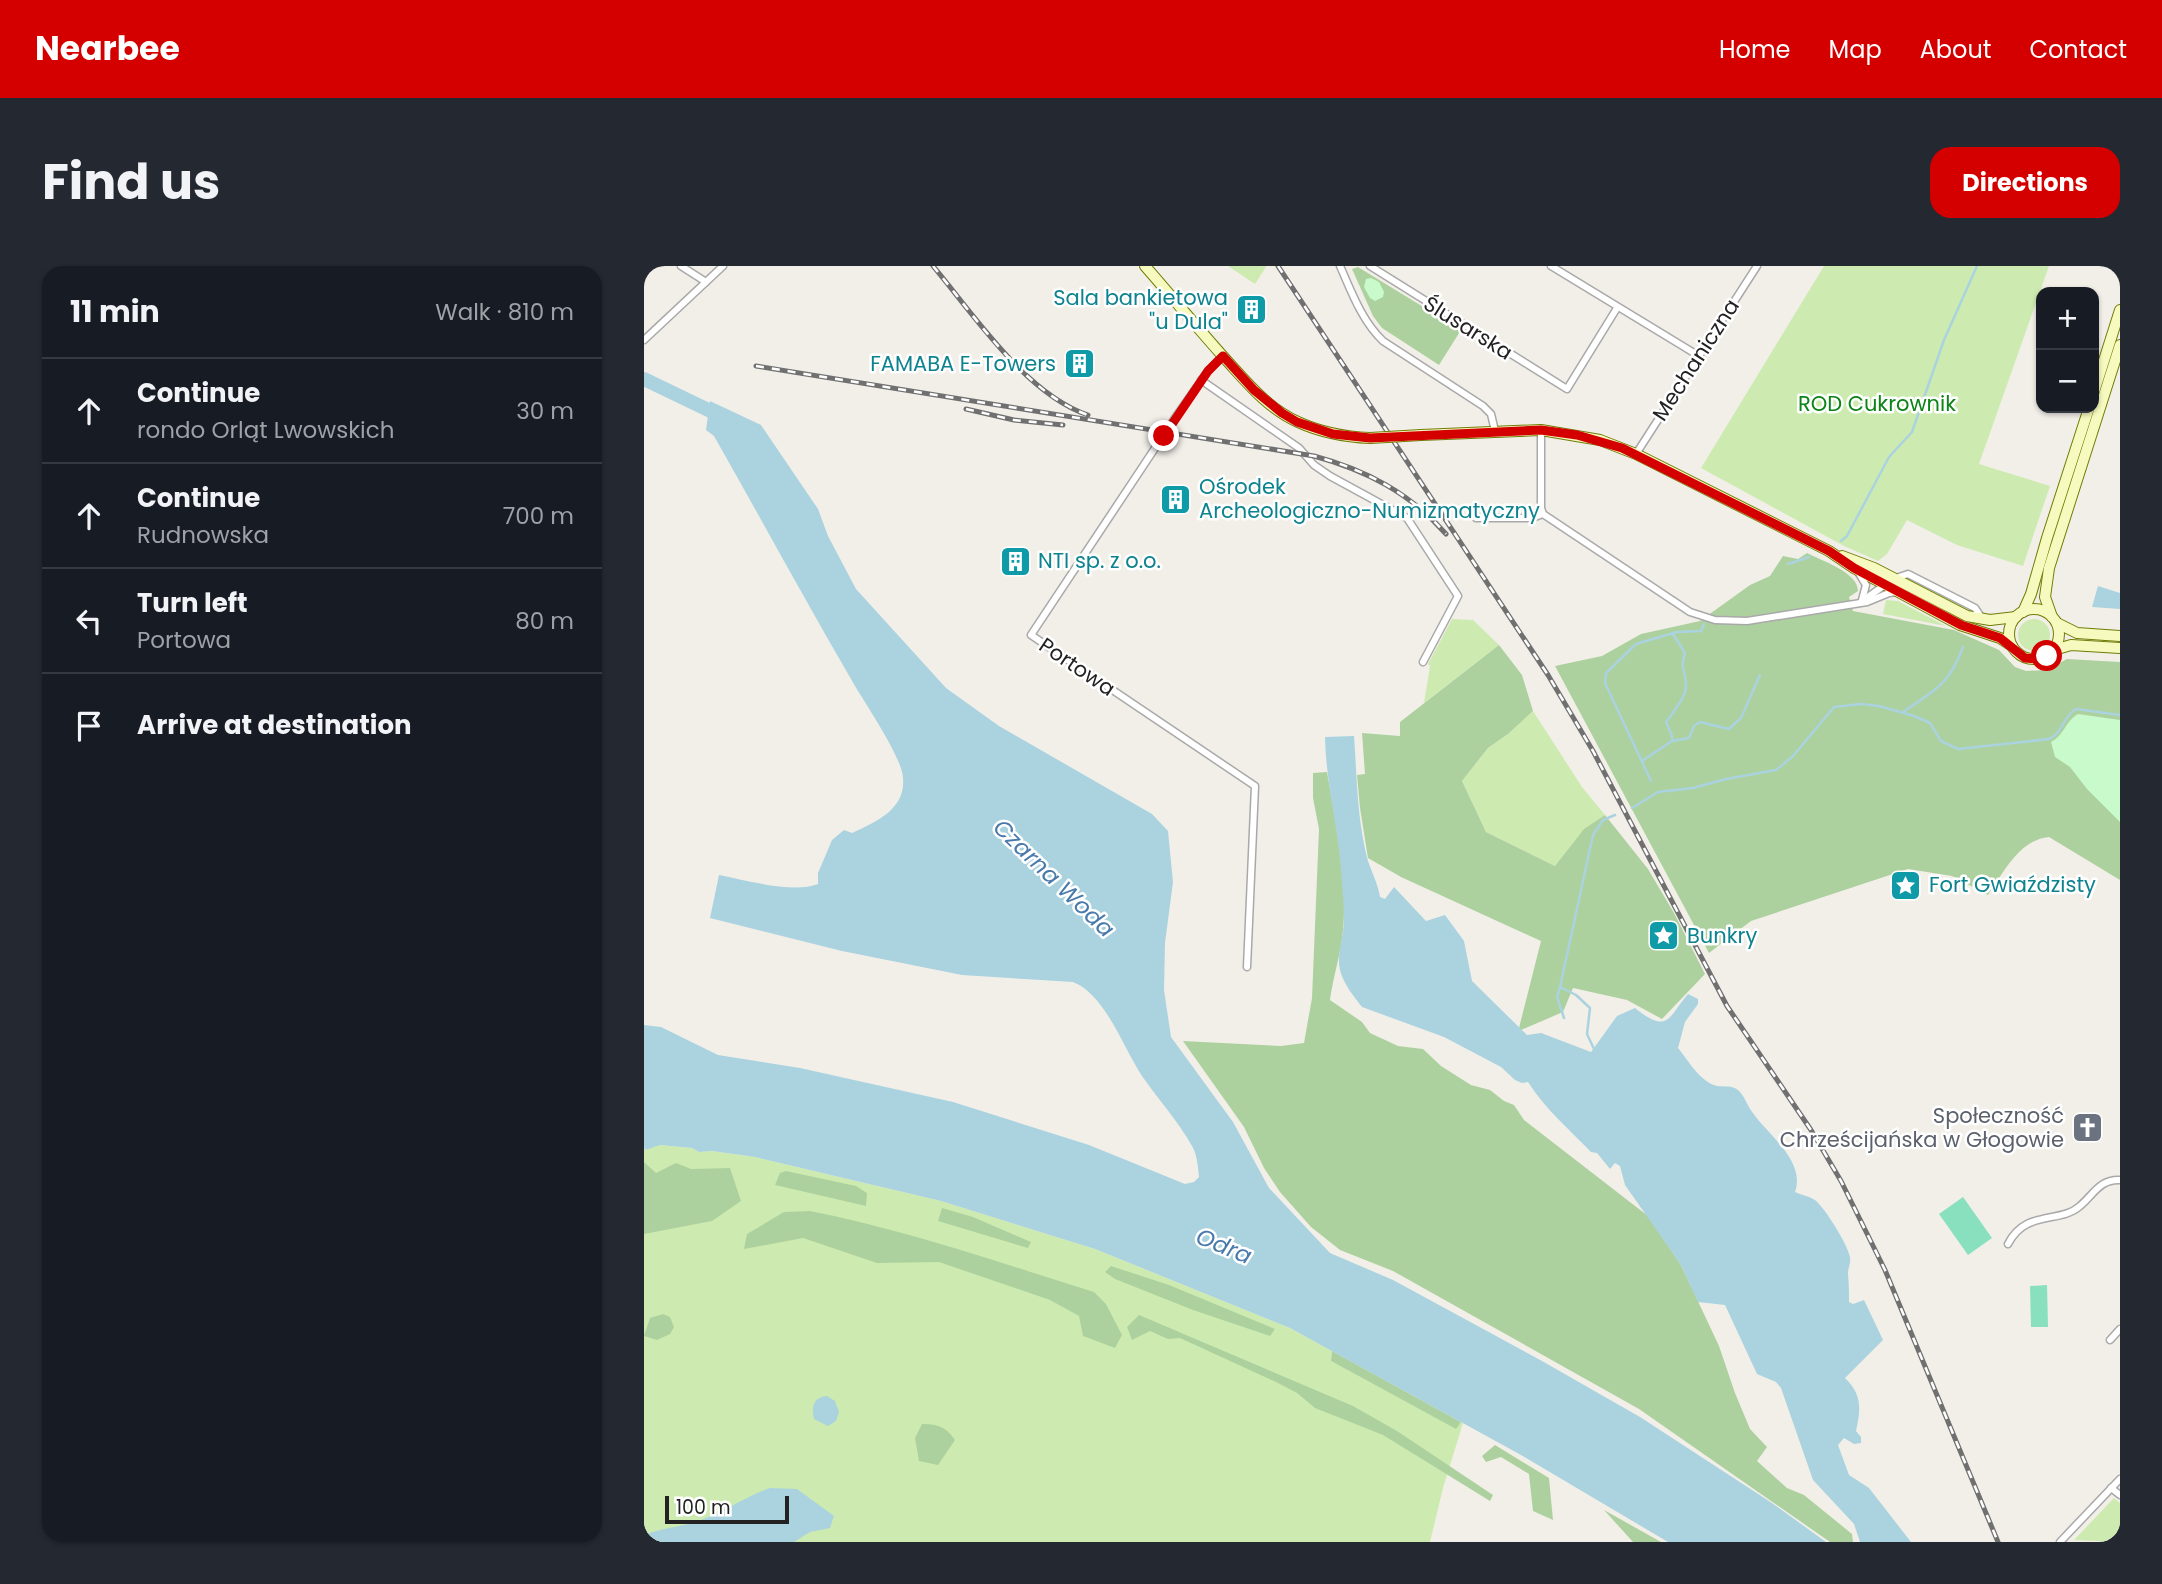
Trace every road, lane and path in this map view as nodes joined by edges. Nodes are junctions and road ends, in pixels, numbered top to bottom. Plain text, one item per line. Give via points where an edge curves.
1 (681, 266) edge
2 (723, 266) edge
3 (1145, 266) edge
4 (1340, 266) edge
5 (1370, 266) edge
6 (1551, 266) edge
7 (1757, 266) edge
8 (706, 282) junction
9 (1618, 308) junction
10 (2120, 310) edge
11 (644, 340) edge
12 (2120, 345) edge
13 (1223, 356) junction
14 (1699, 356) junction
15 (2099, 376) edge
16 (1202, 380) junction
17 (2087, 413) edge
18 (1541, 430) junction
19 (1495, 431) junction
20 (1636, 454) junction
21 (1544, 514) junction
22 (1476, 518) dead end
23 (1829, 551) junction
24 (1854, 568) junction
25 (1889, 581) junction
26 (1900, 592) junction
27 (1857, 604) junction
28 (2020, 614) junction
29 (2054, 620) junction
30 (2120, 636) edge
31 (2012, 646) junction
32 (2120, 648) edge
33 (2054, 650) junction
34 (1423, 662) dead end
35 (1247, 967) dead end
36 (2120, 1180) edge
37 (2008, 1244) dead end
38 (2120, 1329) edge
39 (2110, 1340) dead end
40 (2120, 1479) edge
41 (2111, 1488) junction
42 (2120, 1495) edge
43 (2060, 1542) edge

1 - 8 street
2 - 8 street
3 - 13 main road
4 - 19 street via 1373,332 1483,406 1491,414
5 - 9 street, Ślusarska via 1567,389
6 - 9 street
7 - 14 street, Mechaniczna
8 - 11 street
9 - 14 street
10 - 15 main road
12 - 29 main road via 2049,568 2045,597
13 - 16 street, Portowa
13 - 19 main road, bridge via 1267,402 1290,418 1333,434 1370,438
14 - 20 street, Mechaniczna
16 - 34 street via 1299,448 1314,465 1397,512 1413,526 1458,596
16 - 35 street, Portowa via 1031,635 1255,786
17 - 28 main road via 2031,594
18 - 19 main road
18 - 20 main road via 1600,440
18 - 21 street
20 - 23 main road
21 - 22 street
21 - 27 street via 1679,606 1715,620 1747,621
23 - 24 main road
23 - 25 main road via 1861,563
24 - 25 main road
24 - 27 street via 1866,590
25 - 26 main road
25 - 27 street
25 - 28 main road via 1966,616 1983,620
26 - 27 street
26 - 31 main road
28 - 29 main road via 2038,610
28 - 31 main road via 2010,628
29 - 30 main road via 2077,633
29 - 33 main road via 2059,637
31 - 33 main road via 2021,656 2034,659
32 - 33 main road via 2071,645
36 - 37 street via 2104,1182 2074,1211 2034,1220
38 - 39 street
40 - 41 street
41 - 42 street
41 - 43 street

